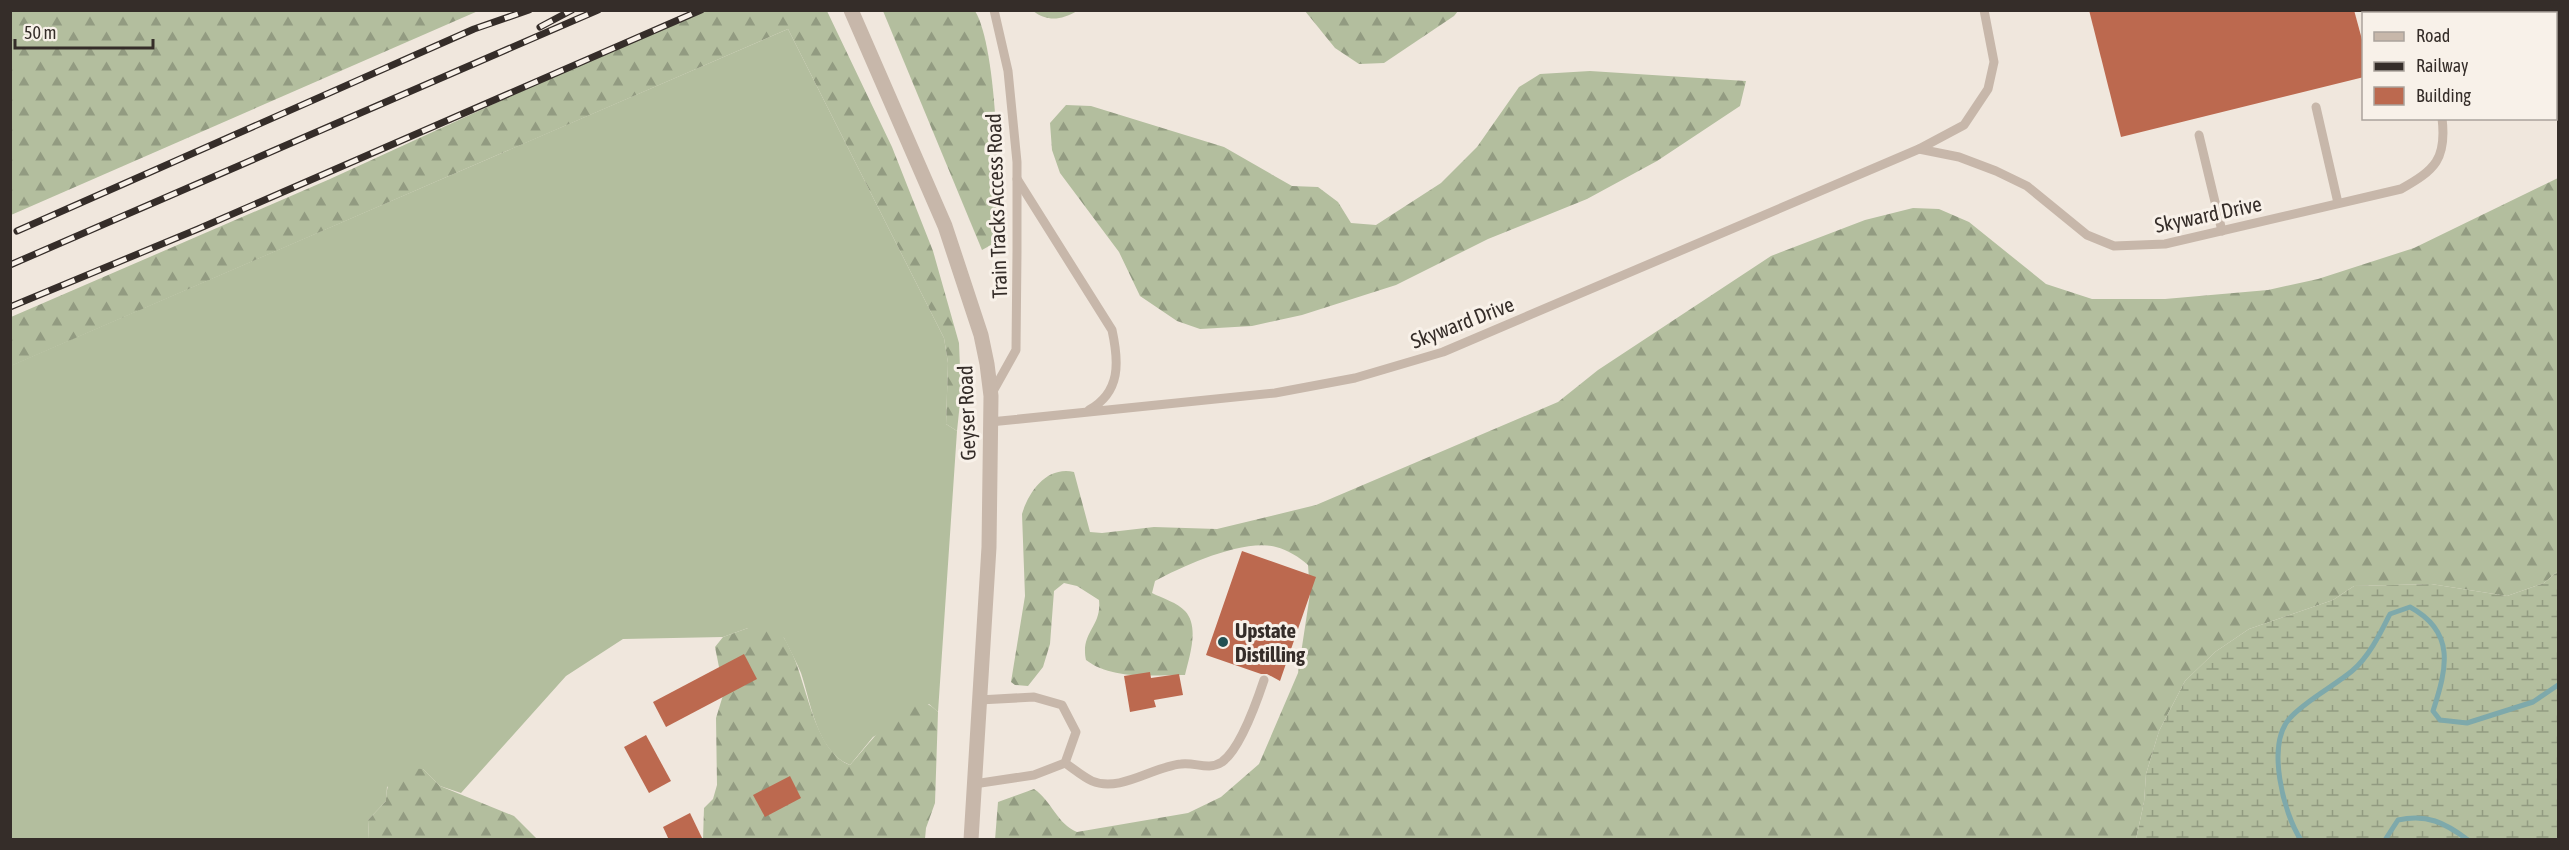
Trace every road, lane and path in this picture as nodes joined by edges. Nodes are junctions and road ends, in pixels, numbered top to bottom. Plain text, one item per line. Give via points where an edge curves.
1 (851, 10) edge
2 (994, 10) edge
3 (1984, 10) edge
4 (2316, 107) dead end
5 (2442, 120) edge
6 (2199, 135) dead end
7 (1919, 149) junction
8 (1017, 179) junction
9 (2338, 203) junction
10 (2222, 231) junction
11 (991, 396) junction
12 (1083, 413) junction
13 (990, 422) junction
14 (1264, 680) dead end
15 (980, 700) junction
16 (1065, 763) junction
17 (974, 784) junction
18 (971, 840) edge

1 - 11 street, Geyser Road via 945,226 981,335
2 - 8 lane, Train Tracks Access Road via 1008,71
3 - 7 lane, Skyward Drive via 1994,62 1988,89 1964,125
4 - 9 lane
5 - 9 lane, Skyward Drive via 2445,141 2437,162 2422,178 2401,189
6 - 10 lane
7 - 10 lane, Skyward Drive via 1959,157 2027,186 2087,235 2114,246 2164,244
7 - 12 lane, Skyward Drive via 1443,352 1355,378 1275,393
8 - 11 lane, Train Tracks Access Road via 1016,350
8 - 12 lane via 1112,330 1118,354 1114,384 1102,403
9 - 10 lane, Skyward Drive
11 - 13 street, Geyser Road
12 - 13 lane, Skyward Drive
13 - 15 street, Geyser Road via 989,547
14 - 16 lane via 1248,723 1224,761 1210,767 1171,765 1122,783 1094,782
15 - 16 lane via 1034,697 1062,705 1076,732
15 - 17 street, Geyser Road
16 - 17 lane via 1034,775
17 - 18 street, Geyser Road

